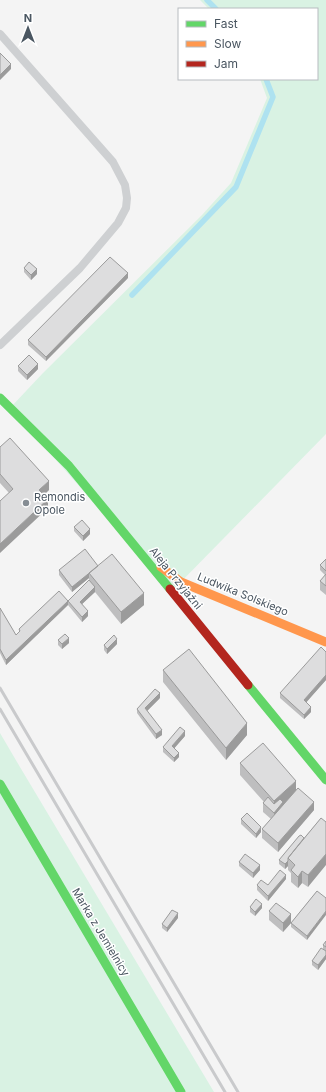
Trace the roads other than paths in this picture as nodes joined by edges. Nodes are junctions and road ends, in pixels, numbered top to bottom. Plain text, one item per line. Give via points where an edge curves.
1 (0, 34) edge
2 (0, 344) edge
3 (0, 398) edge
4 (136, 548) junction
5 (326, 642) edge
6 (326, 780) edge
7 (0, 784) edge
8 (181, 1092) edge

1 - 2 lane via 113,162 125,185 127,198 126,208 118,222 80,268
3 - 4 street, Aleja Przyjaźni via 69,466
4 - 5 street, Ludwika Solskiego via 181,582
4 - 6 street, Aleja Przyjaźni
7 - 8 street, Marka z Jemielnicy

